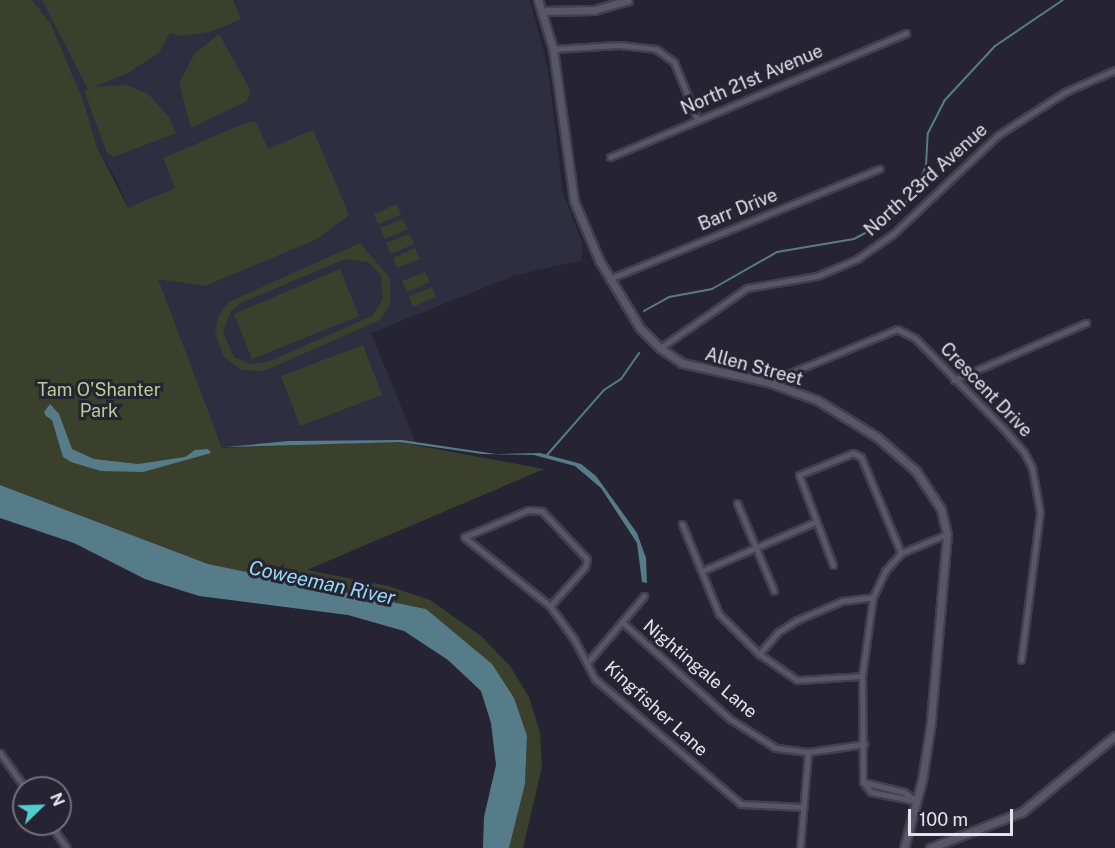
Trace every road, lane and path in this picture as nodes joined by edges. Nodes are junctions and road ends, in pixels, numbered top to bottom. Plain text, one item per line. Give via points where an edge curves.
1 (538, 0) edge
2 (628, 0) edge
3 (543, 11) junction
4 (906, 33) dead end
5 (553, 49) junction
6 (1115, 70) edge
7 (697, 119) junction
8 (610, 157) dead end
9 (879, 169) dead end
10 (609, 279) junction
11 (1086, 323) dead end
12 (660, 348) junction
13 (954, 380) junction
14 (768, 382) junction
15 (737, 503) dead end
16 (814, 522) junction
17 (682, 524) dead end
18 (947, 534) junction
19 (755, 547) junction
20 (901, 553) junction
21 (833, 565) dead end
22 (702, 571) junction
23 (774, 591) dead end
24 (644, 596) dead end
25 (873, 597) junction
26 (550, 606) junction
27 (622, 622) junction
28 (759, 654) junction
29 (1021, 660) dead end
30 (587, 663) junction
31 (862, 676) junction
32 (1115, 736) edge
33 (864, 744) junction
34 (808, 752) junction
35 (0, 753) edge
36 (16, 776) edge
37 (916, 801) junction
38 (803, 807) junction
39 (800, 848) edge
40 (903, 848) edge
41 (930, 848) edge

1 - 3 street, Allen Street
2 - 3 street via 594,10
3 - 5 street, Allen Street
4 - 7 street, North 21st Avenue
5 - 7 street via 619,45 656,49 674,62
5 - 10 street, Allen Street via 574,201
6 - 12 street, North 23rd Avenue via 1065,92 998,135 893,234 857,259 817,276 747,288
7 - 8 street, North 21st Avenue
9 - 10 street, Barr Drive
10 - 12 street, Allen Street via 640,328
11 - 13 street
12 - 14 street, Allen Street via 690,365
13 - 14 street, Crescent Drive via 915,338 897,329
13 - 29 street, Crescent Drive via 1024,452 1037,484 1038,546
14 - 18 street, Allen Street via 817,400 877,437 916,471 941,509
15 - 19 street
16 - 19 street
16 - 20 street via 800,475 858,454
16 - 21 street
17 - 22 street
18 - 20 street
18 - 37 street, Allen Street via 931,722
19 - 22 street
19 - 23 street
20 - 25 street via 885,571
22 - 28 street via 719,614
24 - 27 street, Nightingale Lane
25 - 28 street via 842,601 797,620 778,632
25 - 31 street
26 - 26 street, Kingfisher Lane via 464,537 528,510 542,511 587,559 585,567
26 - 30 street, Kingfisher Lane
27 - 30 street, Nightingale Lane
27 - 34 street, Nightingale Lane via 730,719 776,748
28 - 31 street via 797,681
30 - 38 street, Kingfisher Lane via 594,679 741,804
31 - 33 street
32 - 41 street via 1022,812
33 - 34 street, Nightingale Lane
33 - 37 street via 863,782 904,792
34 - 38 street
35 - 36 street
37 - 40 street, Allen Street
38 - 39 street

